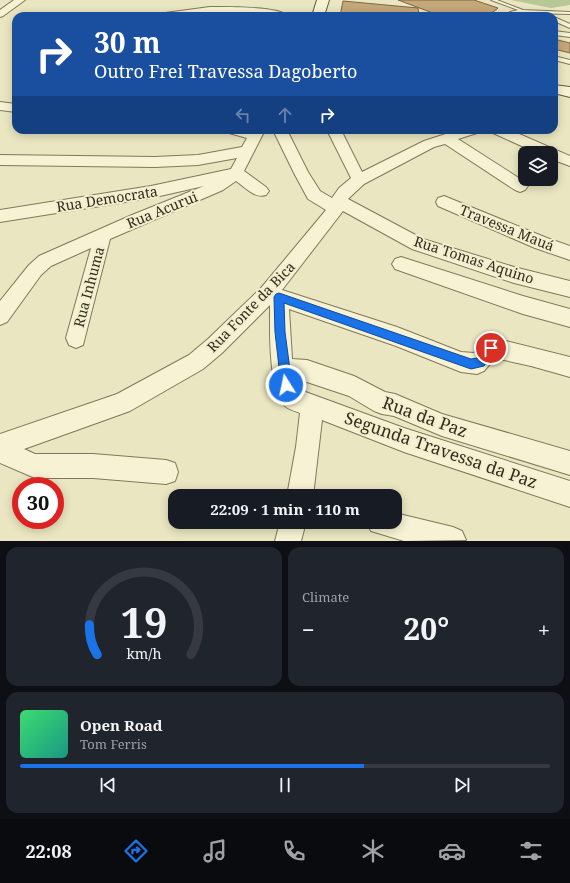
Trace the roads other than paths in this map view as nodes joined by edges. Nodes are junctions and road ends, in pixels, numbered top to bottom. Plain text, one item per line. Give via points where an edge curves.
1 (20, 0) edge
2 (493, 0) edge
3 (255, 10) junction
4 (522, 11) junction
5 (196, 12) edge
6 (252, 12) edge
7 (265, 12) edge
8 (511, 12) edge
9 (530, 12) edge
10 (570, 13) edge
11 (0, 14) edge
12 (558, 14) edge
13 (558, 21) edge
14 (570, 26) edge
15 (558, 34) edge
16 (570, 35) edge
17 (558, 59) edge
18 (570, 62) edge
19 (558, 90) edge
20 (570, 92) edge
21 (0, 106) edge
22 (12, 108) edge
23 (256, 134) edge
24 (282, 134) edge
25 (336, 134) edge
26 (459, 134) edge
27 (507, 134) edge
28 (430, 137) edge
29 (446, 138) junction
30 (534, 146) edge
31 (248, 151) junction
32 (558, 156) edge
33 (1, 161) edge
34 (570, 161) edge
35 (236, 173) junction
36 (359, 180) junction
37 (518, 185) edge
38 (261, 192) dead end
39 (444, 202) dead end
40 (337, 205) junction
41 (0, 216) edge
42 (103, 235) junction
43 (570, 252) edge
44 (401, 264) dead end
45 (570, 289) edge
46 (273, 295) junction
47 (0, 316) edge
48 (570, 318) edge
49 (76, 338) dead end
50 (283, 368) junction
51 (570, 368) edge
52 (312, 405) junction
53 (0, 446) edge
54 (0, 451) edge
55 (570, 463) edge
56 (166, 472) dead end
57 (301, 489) edge
58 (570, 494) edge
59 (402, 528) edge
60 (291, 529) edge
61 (452, 540) dead end
62 (288, 541) edge

1 - 11 street
2 - 4 lane
3 - 5 street
3 - 6 street
3 - 7 street
4 - 8 lane
4 - 9 lane
10 - 12 lane
13 - 14 lane
15 - 16 lane
17 - 18 lane
19 - 20 street
21 - 22 street
23 - 31 street, Rua Acurui
24 - 40 street, Rua Tomas Aquino via 314,195
25 - 36 street
26 - 29 street, Rua Fonte da Bica
27 - 30 street
28 - 29 street, Rua Fonte da Bica
28 - 36 street, Rua Fonte da Bica
29 - 37 street
31 - 33 street via 198,160 155,162
31 - 35 street, Rua Acurui
32 - 34 street
35 - 38 street
35 - 41 street, Rua Democrata via 151,192
35 - 42 street, Rua Acurui via 204,193
36 - 40 street, Rua Fonte da Bica via 342,193
39 - 43 street, Travessa Mauá
40 - 45 street, Rua Tomas Aquino via 418,244 514,275
40 - 46 street, Rua Fonte da Bica
42 - 47 street, Rua Acurui via 42,263
42 - 49 street, Rua Inhuma
44 - 48 street
46 - 50 street
46 - 51 street via 471,364 480,362 488,350 494,348
46 - 53 street, Rua Fonte da Bica via 196,362 161,383 122,403
50 - 52 street, Segunda Travessa da Paz via 290,396
50 - 55 street, Rua da Paz via 307,371 354,387 382,403 395,405 442,425
52 - 57 street
52 - 58 street, Segunda Travessa da Paz via 404,440
54 - 56 street via 35,466 93,466
59 - 61 street
60 - 62 street

